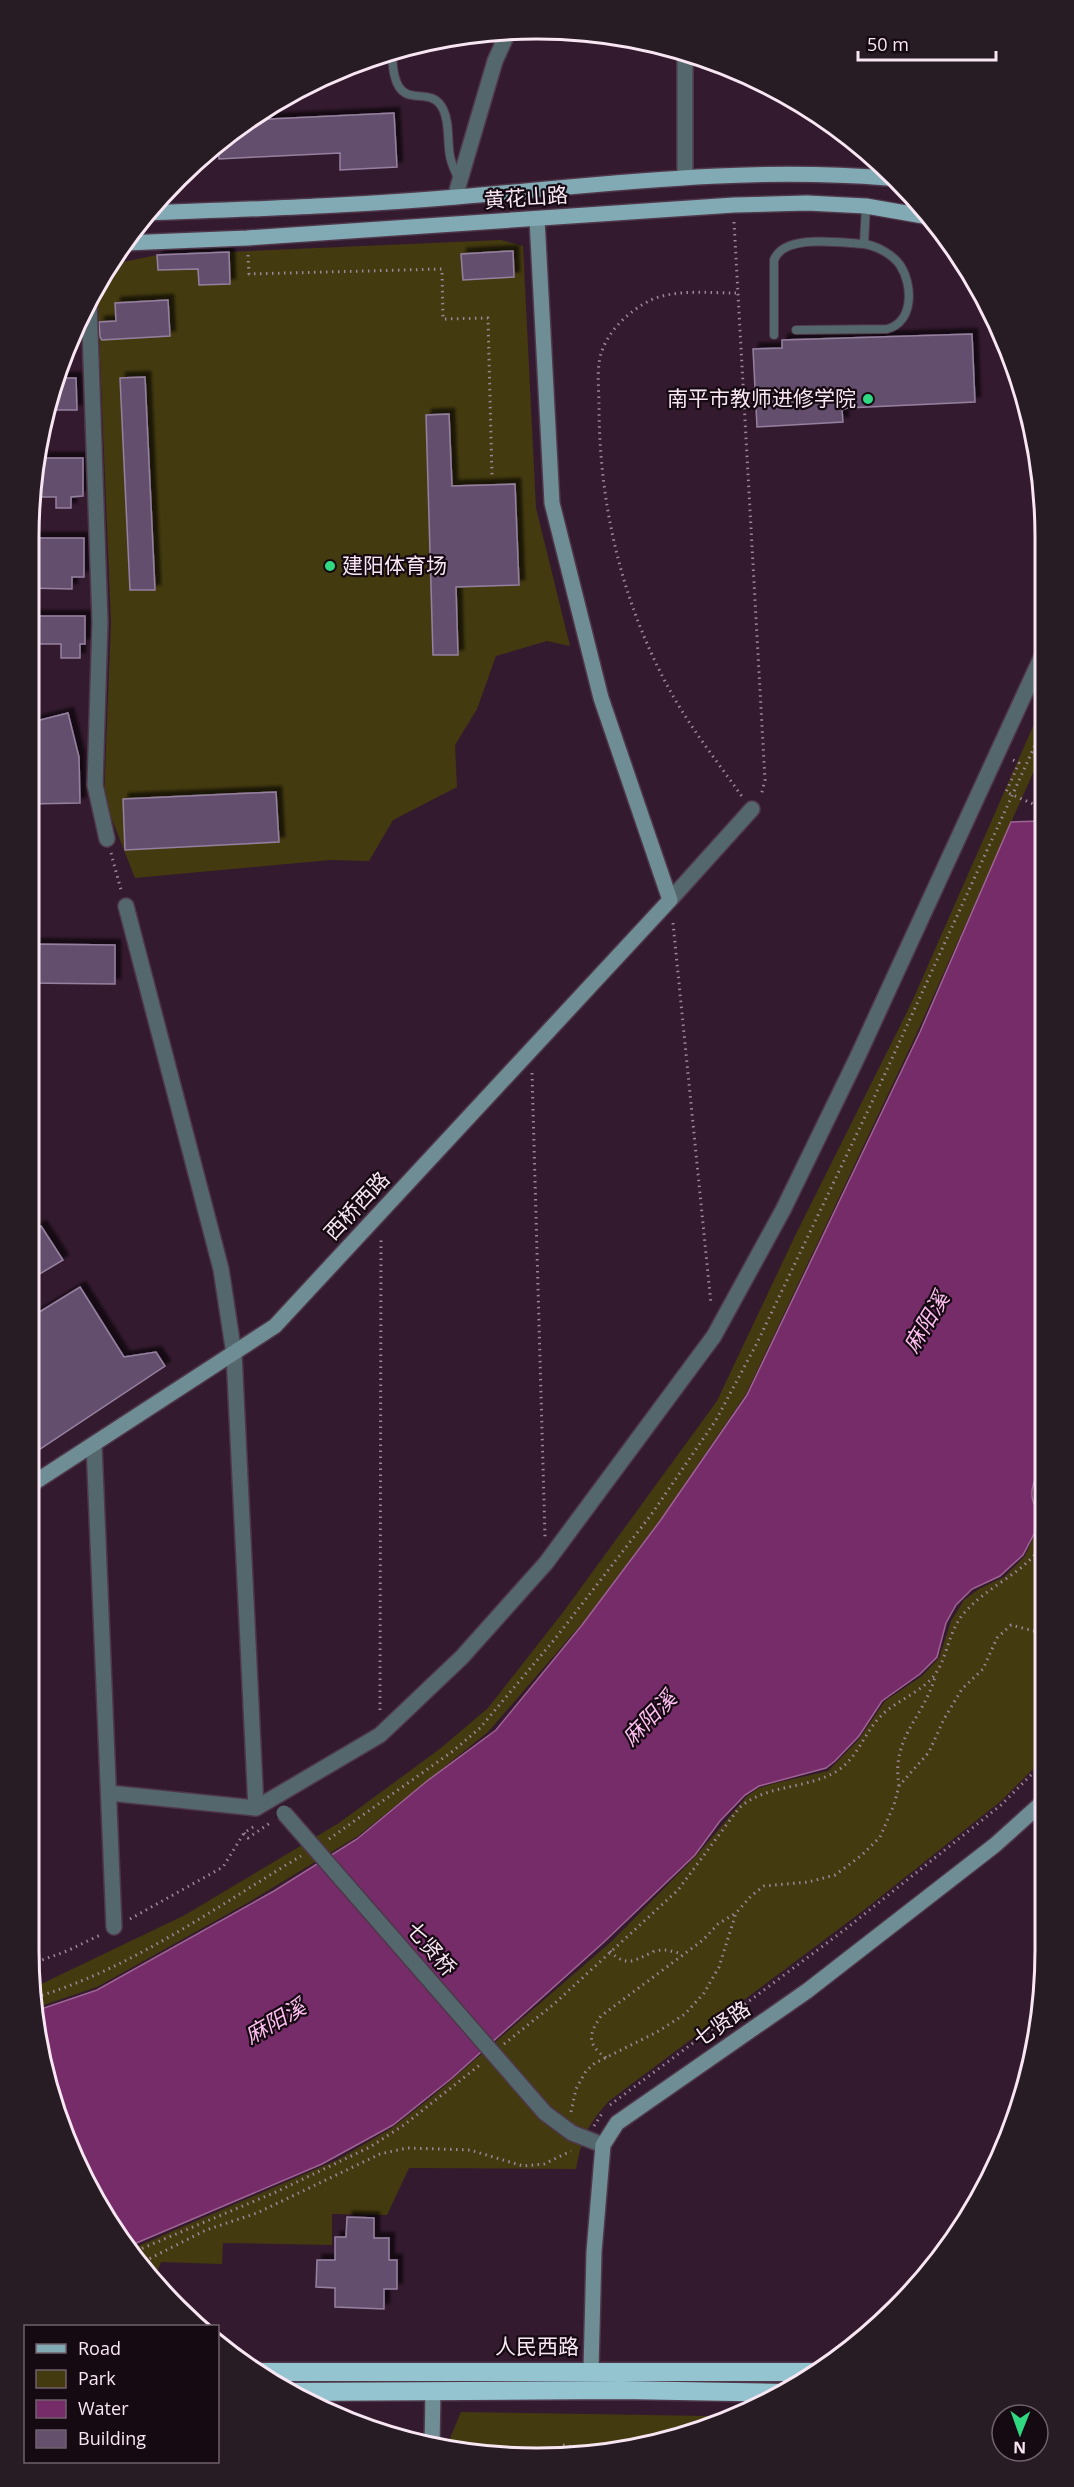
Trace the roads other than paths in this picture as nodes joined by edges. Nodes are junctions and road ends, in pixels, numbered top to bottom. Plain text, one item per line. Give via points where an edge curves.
1 (504, 40) edge
2 (392, 61) edge
3 (685, 62) edge
4 (685, 176) junction
5 (880, 177) edge
6 (458, 180) junction
7 (455, 197) junction
8 (866, 206) junction
9 (160, 213) edge
10 (916, 215) edge
11 (537, 219) junction
12 (136, 243) edge
13 (864, 244) junction
14 (89, 320) edge
15 (796, 330) dead end
16 (774, 335) dead end
17 (1035, 672) edge
18 (752, 809) road end
19 (107, 839) road end
20 (670, 900) junction
21 (126, 906) road end
22 (234, 1354) junction
23 (94, 1444) junction
24 (39, 1479) edge
25 (109, 1792) junction
26 (256, 1808) junction
27 (1035, 1809) edge
28 (284, 1813) road end
29 (114, 1927) road end
30 (603, 2145) junction
31 (591, 2370) junction
32 (273, 2372) edge
33 (801, 2372) edge
34 (433, 2390) junction
35 (307, 2392) edge
36 (753, 2398) edge
37 (432, 2436) edge

1 - 6 street
2 - 6 lane via 396,85 404,92 436,100 443,108 450,157
3 - 4 street
4 - 5 main road, 黄花山路 via 796,172
4 - 7 main road, 黄花山路
6 - 7 street
7 - 9 main road, 黄花山路
8 - 10 main road, 黄花山路
8 - 11 main road, 黄花山路 via 734,205
8 - 13 lane
11 - 12 main road, 黄花山路
11 - 20 main road via 552,503 601,698
13 - 15 lane via 882,250 900,266 908,295 906,316 898,326 887,328
13 - 16 lane via 803,243 784,246 776,252
14 - 19 street via 100,622 95,785
17 - 26 street via 857,1058 783,1210 714,1336 546,1563 462,1657 380,1735
18 - 20 street
20 - 22 main road, 西桥西路 via 275,1326
21 - 22 street via 220,1269
22 - 23 main road, 西桥西路
22 - 26 street
23 - 24 main road, 西桥西路
23 - 25 street
25 - 26 street
25 - 29 street
27 - 30 main road, 七贤路 via 995,1845 807,1991 617,2123
28 - 30 street, 七贤桥, bridge via 545,2113 572,2133
30 - 31 main road via 594,2252
31 - 32 highway, 人民西路
31 - 33 highway, 人民西路
34 - 35 highway, 人民西路
34 - 36 highway, 人民西路
34 - 37 main road

